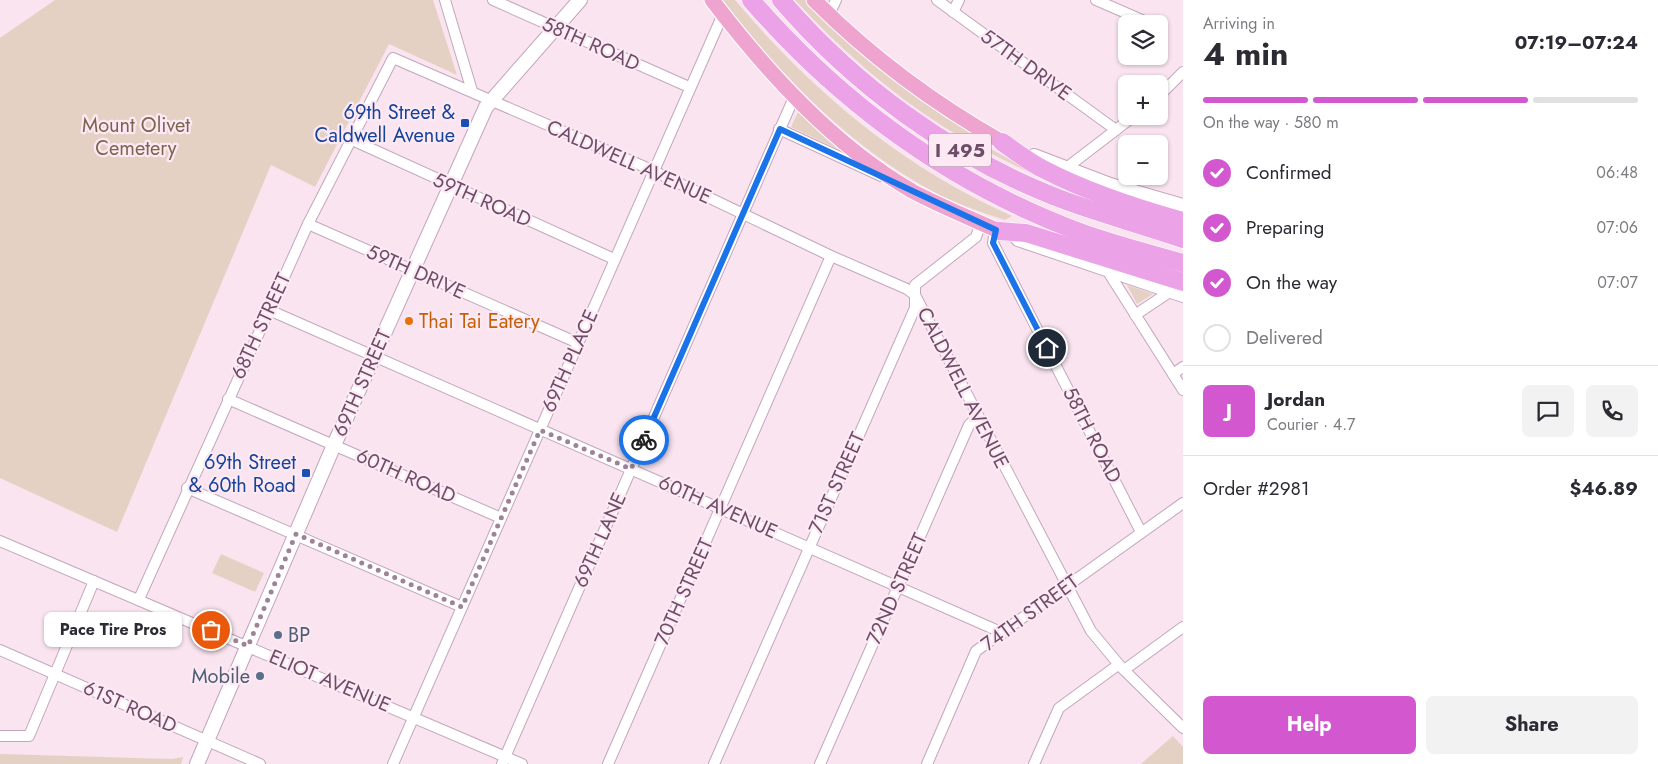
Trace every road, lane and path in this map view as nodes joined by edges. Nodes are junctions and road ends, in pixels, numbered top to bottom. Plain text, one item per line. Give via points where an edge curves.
1 (446, 0) edge
2 (493, 0) edge
3 (580, 0) edge
4 (712, 0) edge
5 (751, 0) edge
6 (781, 0) edge
7 (814, 0) edge
8 (836, 0) edge
9 (937, 0) edge
10 (959, 0) edge
11 (1096, 0) edge
12 (953, 12) junction
13 (723, 14) junction
14 (829, 15) junction
15 (1130, 15) edge
16 (556, 28) junction
17 (393, 58) joint
18 (1183, 72) edge
19 (689, 87) junction
20 (1168, 87) edge
21 (472, 91) junction
22 (795, 95) junction
23 (490, 102) junction
24 (1122, 125) edge
25 (780, 129) junction
26 (1116, 130) junction
27 (350, 139) junction
28 (1002, 142) junction
29 (1065, 169) junction
30 (653, 172) junction
31 (451, 186) junction
32 (912, 190) junction
33 (1183, 206) edge
34 (744, 214) junction
35 (981, 223) junction
36 (308, 224) junction
37 (997, 230) junction
38 (1182, 234) edge
39 (831, 256) junction
40 (614, 259) junction
41 (1183, 263) edge
42 (412, 270) junction
43 (1107, 270) junction
44 (1179, 290) edge
45 (915, 295) junction
46 (269, 310) junction
47 (1135, 315) junction
48 (578, 343) junction
49 (374, 356) junction
50 (1183, 367) edge
51 (1173, 374) junction
52 (1183, 390) edge
53 (228, 399) junction
54 (978, 416) junction
55 (540, 430) junction
56 (334, 445) junction
57 (631, 469) junction
58 (188, 488) junction
59 (1183, 502) edge
60 (720, 509) junction
61 (501, 518) junction
62 (1142, 532) junction
63 (296, 534) junction
64 (0, 541) edge
65 (810, 547) junction
66 (94, 581) junction
67 (898, 586) junction
68 (1067, 587) junction
69 (139, 599) junction
70 (462, 607) junction
71 (1183, 627) edge
72 (1003, 633) junction
73 (248, 646) junction
74 (0, 650) edge
75 (1121, 667) junction
76 (55, 674) junction
77 (414, 717) junction
78 (1183, 728) edge
79 (0, 736) edge
80 (206, 740) junction
81 (504, 760) edge
82 (197, 764) edge
83 (260, 764) edge
84 (393, 764) edge
85 (522, 764) edge
86 (608, 764) edge
87 (714, 764) edge
88 (820, 764) edge
89 (927, 764) edge
90 (1034, 764) edge

1 - 21 street
2 - 16 street, 58TH ROAD
3 - 16 main road, 69TH STREET
4 - 13 main road
5 - 41 highway, I 495 via 786,40 829,81 876,120 950,170 1058,223
6 - 38 highway, I 495 via 871,89 969,156 1051,196 1105,216
7 - 14 main road
8 - 14 street
9 - 12 street, 57TH DRIVE
10 - 12 street
11 - 15 street
12 - 26 street, 57TH DRIVE
13 - 19 street, 69TH PLACE
13 - 22 main road
14 - 28 main road via 900,76 954,114
16 - 19 street, 58TH ROAD
16 - 23 main road, 69TH STREET
17 - 21 street, CALDWELL AVENUE
17 - 27 street, 68TH STREET
18 - 20 street
19 - 30 street, 69TH PLACE
21 - 23 street, CALDWELL AVENUE
22 - 25 street, 69TH LANE
22 - 32 main road via 861,155
23 - 30 street, CALDWELL AVENUE
23 - 31 main road, 69TH STREET
24 - 26 street
25 - 32 street
25 - 34 street, 69TH LANE
26 - 29 street
27 - 31 street, 59TH ROAD
27 - 36 street, 68TH STREET
28 - 29 main road
28 - 38 highway via 1042,169 1126,204
29 - 33 main road via 1110,186
30 - 34 street, CALDWELL AVENUE
30 - 40 street, 69TH PLACE
31 - 40 street, 59TH ROAD
31 - 42 main road, 69TH STREET
32 - 35 main road
34 - 39 street, CALDWELL AVENUE
34 - 57 street, 69TH LANE
35 - 37 main road
35 - 45 street, 71ST STREET via 976,237 915,285
36 - 42 street, 59TH DRIVE
36 - 46 street, 68TH STREET
37 - 43 main road
37 - 44 highway via 1026,233
37 - 62 street, 58TH ROAD via 993,243
39 - 45 street, CALDWELL AVENUE
39 - 60 street, 70TH STREET
40 - 48 street, 69TH PLACE
42 - 48 street, 59TH DRIVE
42 - 49 main road, 69TH STREET
43 - 44 main road
43 - 47 street
44 - 47 street
45 - 54 street, CALDWELL AVENUE
45 - 65 street, 71ST STREET via 915,308
46 - 49 street, 60TH AVENUE
46 - 53 street, 68TH STREET
47 - 51 street
48 - 55 street, 69TH PLACE
49 - 55 street, 60TH AVENUE
49 - 56 main road, 69TH STREET
50 - 51 street
51 - 52 street
53 - 56 street, 60TH ROAD
53 - 58 street, 68TH STREET
54 - 67 street, 72ND STREET via 969,425
54 - 68 street, CALDWELL AVENUE
55 - 57 street, 60TH AVENUE
55 - 61 street, 69TH PLACE
56 - 61 street, 60TH ROAD
56 - 63 main road, 69TH STREET
57 - 60 street, 60TH AVENUE
57 - 81 street, 69TH LANE
58 - 63 street
58 - 69 street, 68TH STREET
59 - 62 street, 74TH STREET
60 - 65 street, 60TH AVENUE
60 - 86 street, 70TH STREET
61 - 70 street, 69TH PLACE
62 - 68 street, 74TH STREET
63 - 70 street
63 - 73 main road, 69TH STREET
64 - 66 street, ELIOT AVENUE
65 - 67 street, 60TH AVENUE
65 - 87 street, 71ST STREET
66 - 69 street, ELIOT AVENUE
66 - 76 street
67 - 72 street, 60TH AVENUE
67 - 88 street, 72ND STREET
68 - 72 street, 74TH STREET
68 - 75 street, CALDWELL AVENUE via 1091,631
69 - 73 street, ELIOT AVENUE
70 - 77 street, 69TH PLACE
71 - 75 street
72 - 89 street, 74TH STREET via 976,652
73 - 77 street, ELIOT AVENUE
73 - 80 main road, 69TH STREET
74 - 76 street, 61ST ROAD
75 - 78 street, CALDWELL AVENUE
75 - 90 street via 1059,708
76 - 79 street via 29,736
76 - 80 street, 61ST ROAD
77 - 81 street, ELIOT AVENUE
77 - 84 street, 69TH PLACE
80 - 82 main road, 69TH STREET
80 - 83 street, 61ST ROAD
81 - 85 street, ELIOT AVENUE

